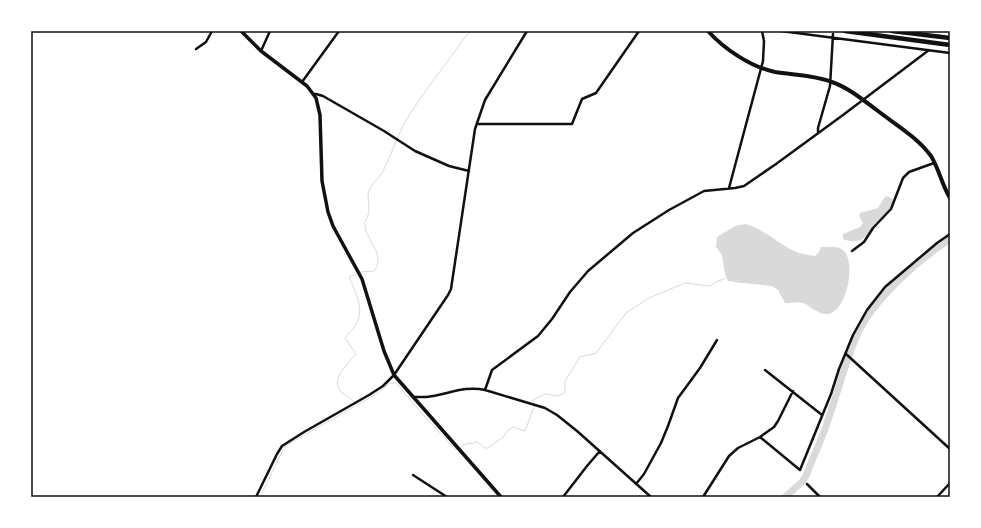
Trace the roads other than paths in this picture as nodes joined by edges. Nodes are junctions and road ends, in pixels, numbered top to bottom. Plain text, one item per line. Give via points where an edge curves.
1 (212, 31) edge
2 (241, 31) edge
3 (270, 31) edge
4 (339, 31) edge
5 (527, 31) edge
6 (640, 31) edge
7 (708, 31) edge
8 (762, 31) edge
9 (782, 31) edge
10 (845, 31) edge
11 (892, 31) edge
12 (833, 34) dead end
13 (833, 38) junction
14 (950, 38) edge
15 (950, 45) edge
16 (196, 49) dead end
17 (929, 50) junction
18 (261, 51) junction
19 (950, 53) edge
20 (761, 67) junction
21 (830, 81) junction
22 (302, 82) junction
23 (314, 94) junction
24 (863, 100) junction
25 (477, 124) junction
26 (818, 134) junction
27 (934, 163) junction
28 (469, 171) junction
29 (729, 188) junction
30 (950, 198) edge
31 (950, 234) edge
32 (852, 251) dead end
33 (717, 340) dead end
34 (846, 354) junction
35 (765, 370) dead end
36 (394, 375) junction
37 (485, 390) junction
38 (793, 391) junction
39 (412, 397) junction
40 (822, 415) junction
41 (760, 437) junction
42 (950, 449) edge
43 (599, 452) junction
44 (413, 475) dead end
45 (950, 483) edge
46 (636, 484) junction
47 (807, 484) dead end
48 (256, 497) edge
49 (447, 497) edge
50 (501, 497) edge
51 (563, 497) edge
52 (651, 497) edge
53 (703, 497) edge
54 (820, 497) edge
55 (937, 497) edge

1 - 16 street via 206,42
2 - 18 main road
3 - 18 street
4 - 22 street
5 - 25 street via 485,100
6 - 25 street via 596,93 582,99 572,124
7 - 20 main road via 729,50
8 - 20 street via 764,53
9 - 13 street
10 - 15 highway
11 - 14 highway
12 - 13 street
13 - 17 street
13 - 21 street
17 - 19 street
17 - 24 street
18 - 22 main road
20 - 21 main road via 773,72
20 - 29 street
21 - 24 main road
21 - 26 street
22 - 23 main road
23 - 28 street via 323,96 423,155
23 - 36 main road via 320,115 322,181 328,212 364,283 384,351
24 - 26 street
24 - 27 main road via 914,137
25 - 28 street
26 - 29 street via 744,186
27 - 30 main road
27 - 32 street via 909,172 903,178 891,209 864,242
28 - 36 street via 451,289
29 - 37 street via 708,189 698,193 633,233 588,270 538,336 492,370
31 - 34 street via 879,293 860,321
33 - 46 street via 678,398 661,442
34 - 40 street
34 - 42 street
35 - 38 street
36 - 39 main road
36 - 48 street via 380,389 284,444
37 - 39 street via 467,388 425,397
37 - 43 street via 545,408 571,426
38 - 40 street
38 - 41 street via 776,424
39 - 50 main road
40 - 41 street via 800,470
41 - 53 street via 738,448 729,456
43 - 46 street
43 - 51 street
44 - 49 street
45 - 55 street
46 - 52 street
47 - 54 street

